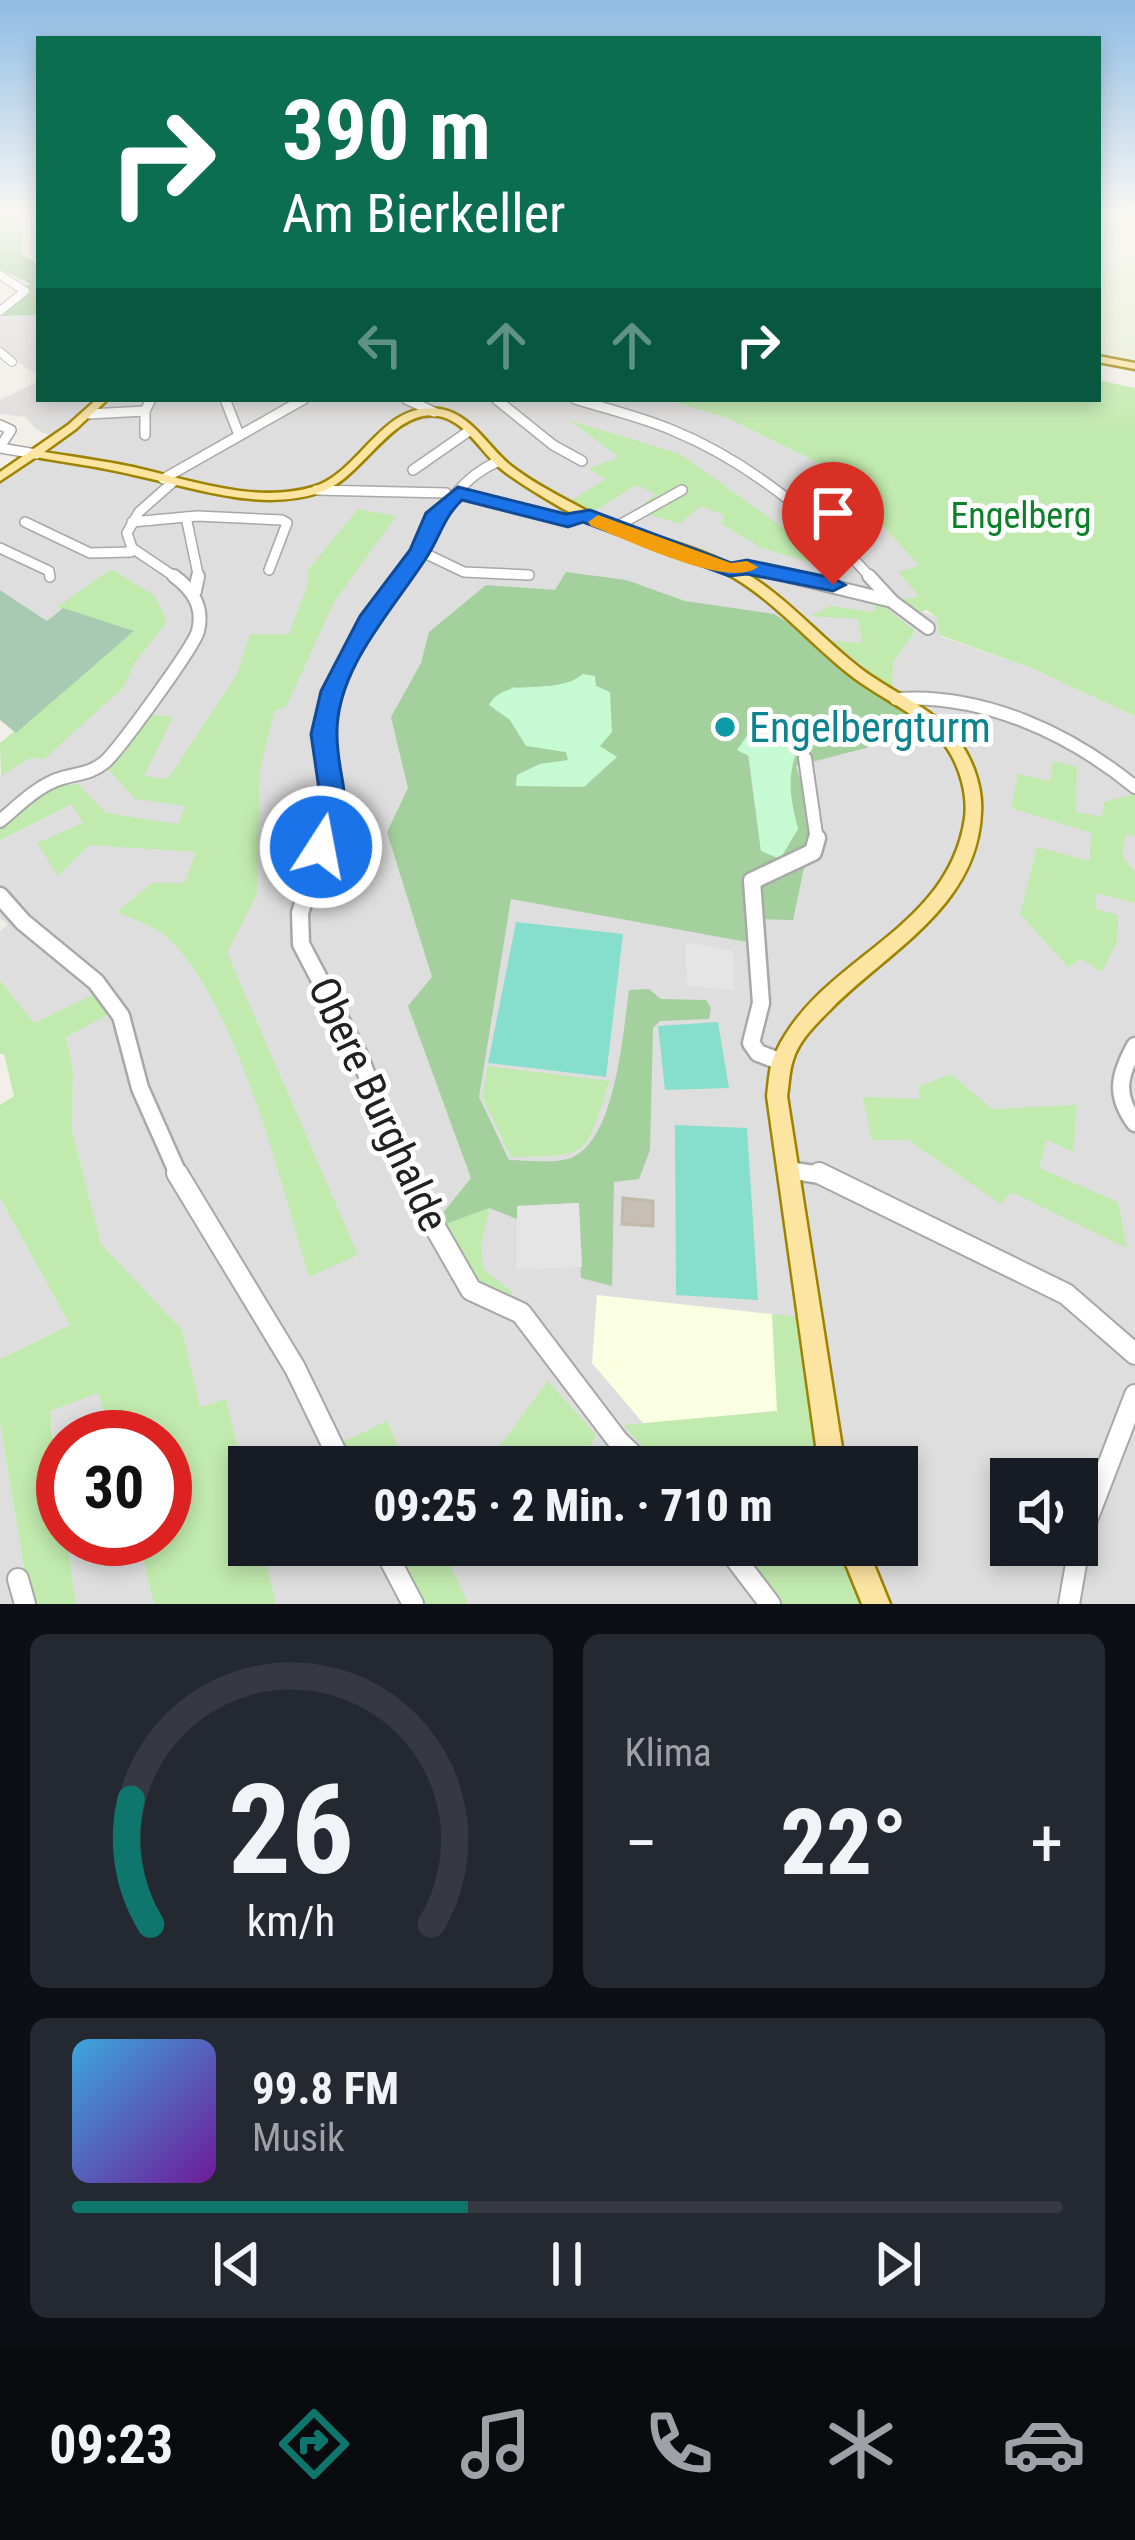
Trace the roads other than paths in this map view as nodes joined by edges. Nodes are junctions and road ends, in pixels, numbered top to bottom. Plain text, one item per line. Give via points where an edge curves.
1 (19, 287) edge
2 (0, 311) edge
3 (0, 352) edge
4 (1101, 360) edge
5 (12, 362) dead end
6 (1135, 366) edge
7 (100, 402) edge
8 (150, 402) edge
9 (226, 402) edge
10 (299, 402) edge
11 (500, 402) edge
12 (584, 402) edge
13 (433, 406) edge
14 (145, 411) junction
15 (89, 414) junction
16 (0, 425) edge
17 (469, 431) junction
18 (145, 435) dead end
19 (239, 435) junction
20 (0, 447) edge
21 (36, 454) junction
22 (62, 459) junction
23 (499, 461) junction
24 (582, 461) dead end
25 (413, 470) dead end
26 (4, 475) edge
27 (168, 481) junction
28 (316, 490) junction
29 (682, 490) dead end
30 (452, 493) junction
31 (582, 515) junction
32 (186, 517) junction
33 (25, 522) dead end
34 (132, 522) junction
35 (614, 528) junction
36 (0, 548) edge
37 (420, 551) junction
38 (130, 552) junction
39 (729, 569) junction
40 (269, 570) dead end
41 (529, 575) dead end
42 (50, 577) dead end
43 (195, 591) junction
44 (892, 602) junction
45 (928, 628) dead end
46 (896, 699) junction
47 (805, 758) dead end
48 (1113, 766) junction
49 (1135, 767) edge
50 (1135, 787) edge
51 (0, 821) edge
52 (0, 896) edge
53 (1135, 1046) edge
54 (779, 1061) junction
55 (1135, 1123) edge
56 (788, 1170) junction
57 (1135, 1354) edge
58 (1135, 1395) edge
59 (334, 1446) edge
60 (627, 1446) edge
61 (829, 1446) edge
62 (393, 1566) edge
63 (741, 1566) edge
64 (861, 1566) edge
65 (18, 1579) dead end
66 (25, 1604) edge
67 (413, 1604) edge
68 (770, 1604) edge
69 (876, 1604) edge
70 (1069, 1604) edge

1 - 2 street via 25,291
3 - 5 street
4 - 6 main road
7 - 15 main road
8 - 14 street
9 - 19 street
10 - 19 street
11 - 24 street
12 - 44 street via 675,431 733,463 834,536
13 - 17 main road
13 - 28 main road via 400,420 346,477
14 - 15 street
14 - 18 street
15 - 21 main road
16 - 20 street via 10,430
17 - 23 main road
17 - 25 street
19 - 27 street
20 - 21 street
21 - 22 main road
21 - 26 main road
22 - 26 main road
22 - 27 main road
23 - 30 street, Obere Burghalde
23 - 31 main road
27 - 28 main road via 235,493
27 - 34 street
28 - 30 street
29 - 35 street
30 - 31 street via 568,520
30 - 37 street, Obere Burghalde
31 - 35 main road
32 - 34 street
32 - 40 street via 287,523
32 - 43 street
33 - 38 street via 90,553
34 - 38 street
35 - 39 main road
36 - 42 street
37 - 41 street via 464,572
37 - 60 street, Obere Burghalde via 372,616 325,718 335,803 300,914 301,944 359,1055 403,1171 471,1290 521,1313
38 - 43 street
39 - 44 street via 767,570
39 - 46 main road
43 - 51 street via 198,635 108,759 39,789
44 - 45 street
46 - 48 street via 993,711
46 - 54 main road via 938,728 960,756 973,812 965,851 926,919 799,1027
47 - 54 street via 813,852 752,881 761,1003 751,1042
48 - 49 street
48 - 50 street
52 - 59 street via 96,982 121,1016 173,1167
53 - 55 street via 1118,1090
54 - 56 main road
56 - 57 street via 844,1183 1054,1287
56 - 61 main road
58 - 70 street via 1081,1535
62 - 67 street
63 - 68 street
64 - 69 main road
65 - 66 street

